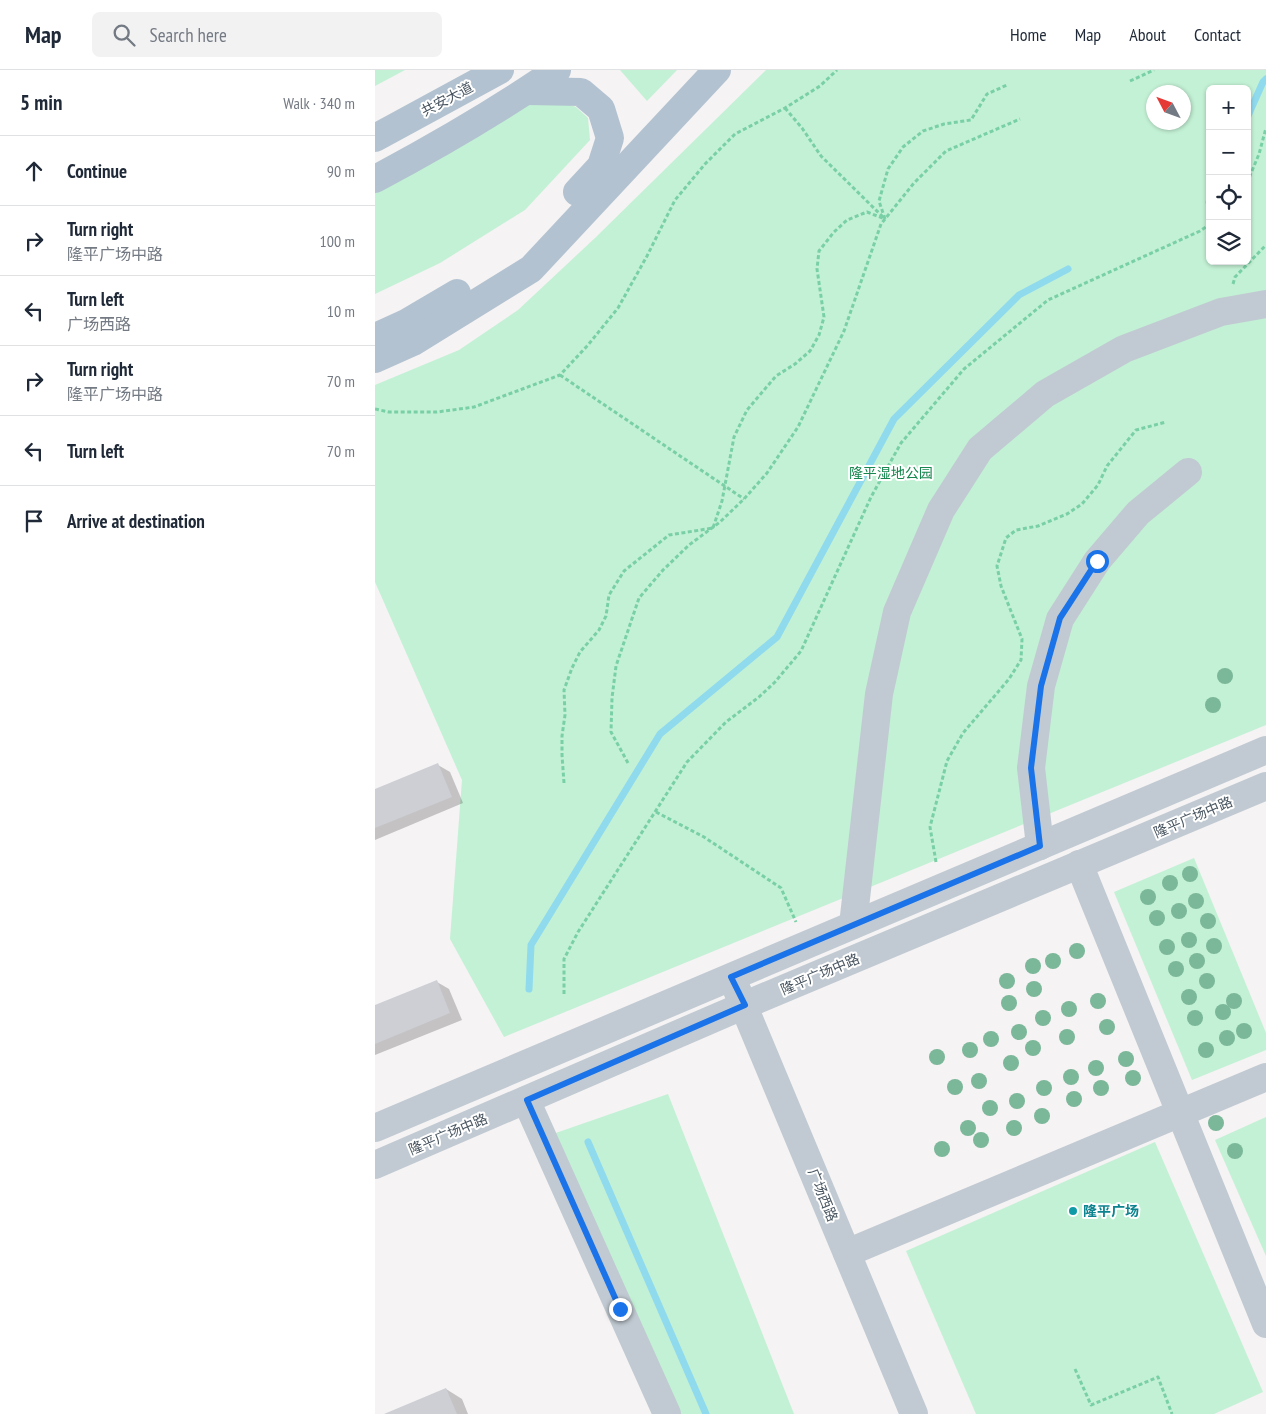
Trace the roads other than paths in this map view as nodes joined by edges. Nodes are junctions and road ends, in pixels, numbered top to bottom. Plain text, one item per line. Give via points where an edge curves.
1 (500, 70) edge
2 (557, 70) edge
3 (717, 70) edge
4 (527, 91) junction
5 (384, 133) edge
6 (375, 178) edge
7 (1266, 304) edge
8 (375, 337) edge
9 (375, 359) edge
10 (1188, 472) dead end
11 (1266, 750) edge
12 (1266, 786) edge
13 (1040, 846) junction
14 (1079, 864) junction
15 (853, 925) junction
16 (731, 977) junction
17 (745, 1005) junction
18 (1266, 1078) edge
19 (527, 1100) junction
20 (1181, 1113) junction
21 (375, 1128) edge
22 (375, 1165) edge
23 (847, 1253) junction
24 (1266, 1324) edge
25 (667, 1414) edge
26 (914, 1414) edge

1 - 5 main road, 共安大道
2 - 4 main road
3 - 9 main road via 531,269 413,342
4 - 6 main road
4 - 8 main road via 581,92 601,109 609,138 601,166 517,256 407,323
7 - 15 street via 1221,312 1123,349 1045,394 981,449 941,510 897,612 879,694
10 - 13 street via 1138,513 1097,561 1060,618 1041,686 1031,768
11 - 13 street
12 - 14 street, 隆平广场中路
13 - 15 street
14 - 17 street, 隆平广场中路
14 - 20 street
15 - 16 street
16 - 17 street, 广场西路
16 - 21 street
17 - 19 street, 隆平广场中路
17 - 23 street, 广场西路
18 - 20 street
19 - 22 street, 隆平广场中路
19 - 25 street
20 - 23 street
20 - 24 street
23 - 26 street, 广场西路

